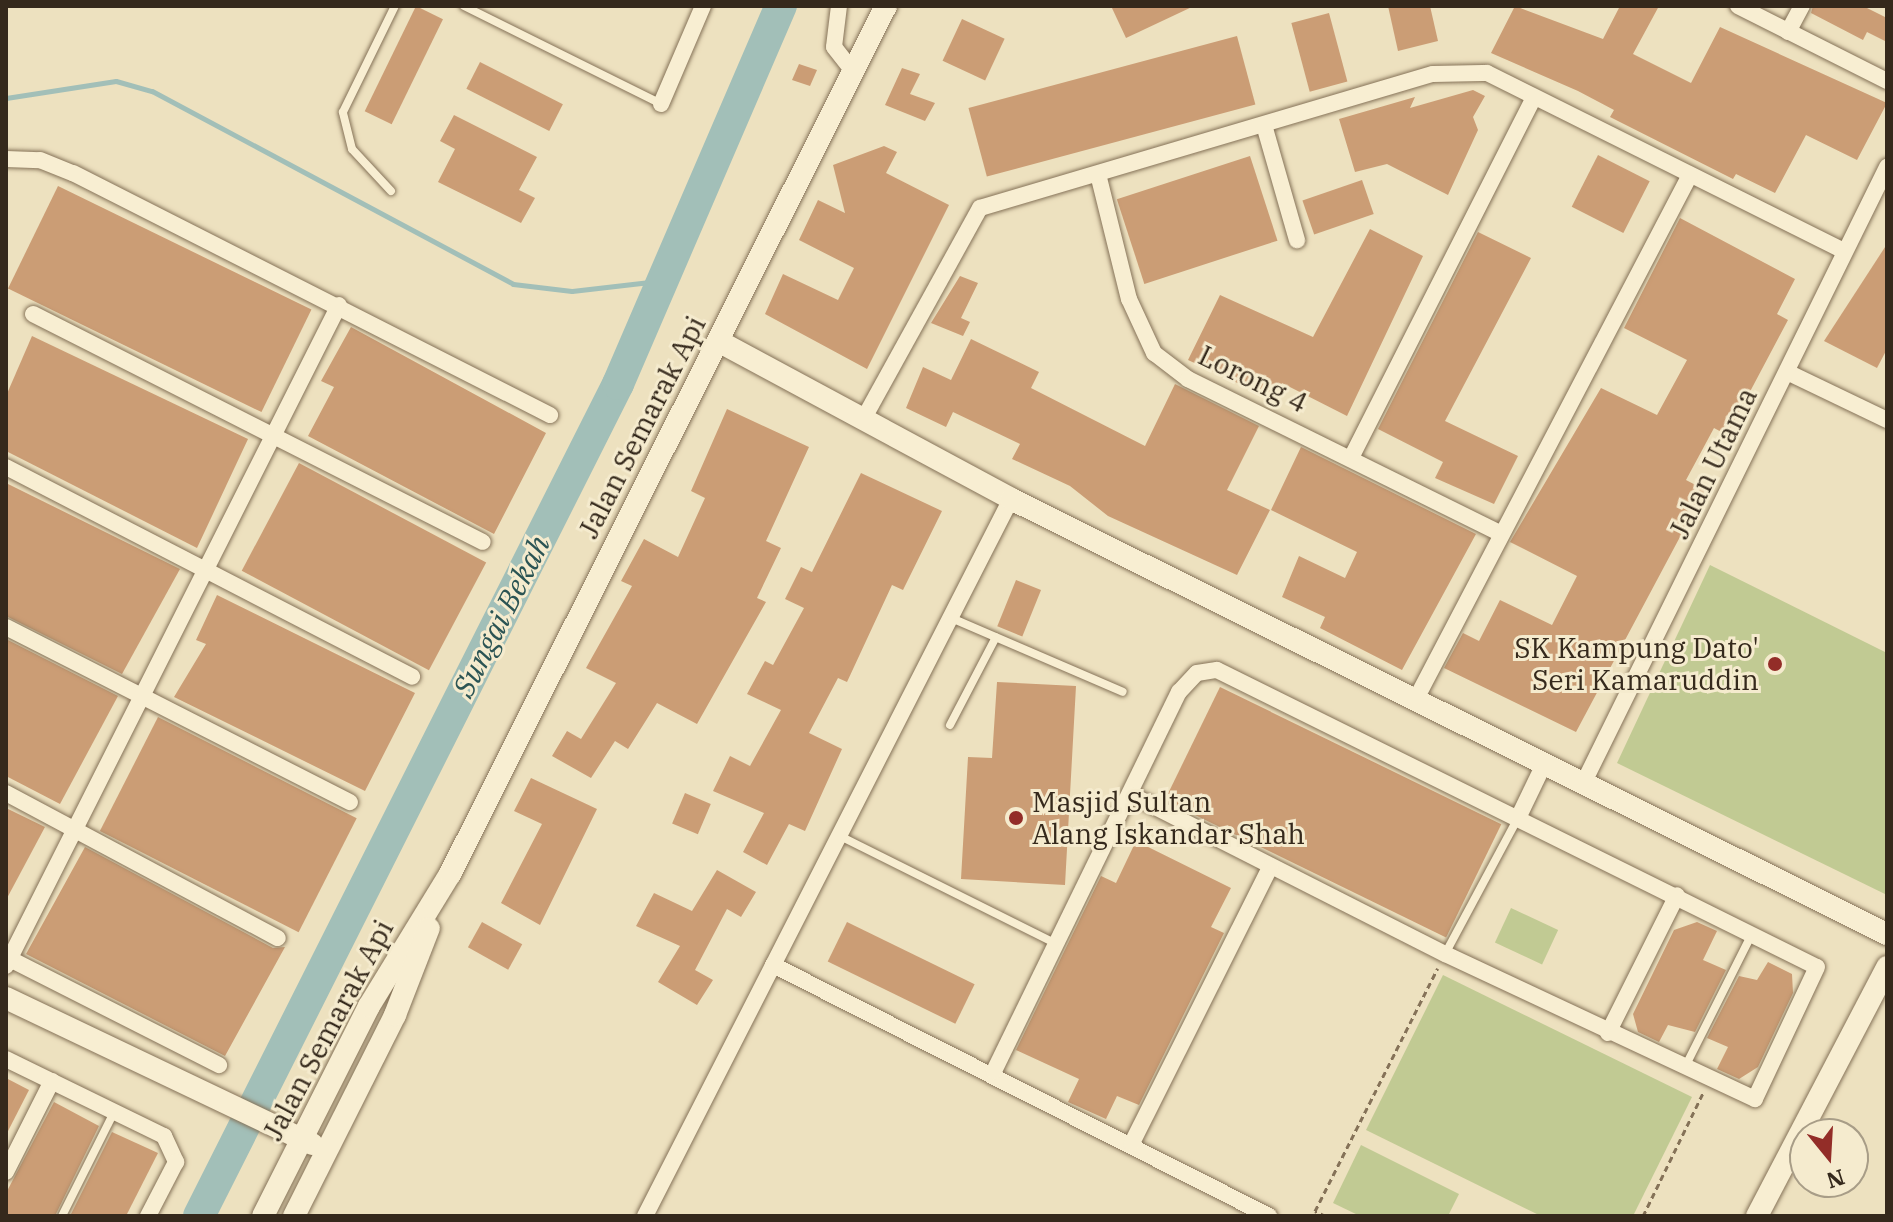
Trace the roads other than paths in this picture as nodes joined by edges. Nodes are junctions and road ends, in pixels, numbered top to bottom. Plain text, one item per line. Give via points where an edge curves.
1 (395, 6) edge
2 (464, 6) edge
3 (703, 6) edge
4 (839, 6) edge
5 (886, 6) edge
6 (1738, 6) edge
7 (1802, 6) edge
8 (1788, 32) junction
9 (853, 71) junction
10 (1887, 81) edge
11 (1534, 98) junction
12 (661, 104) joint
13 (1264, 125) junction
14 (6, 159) edge
15 (1887, 167) edge
16 (1098, 174) junction
17 (1690, 175) junction
18 (391, 191) dead end
19 (1297, 240) dead end
20 (1844, 251) junction
21 (339, 305) junction
22 (33, 314) dead end
23 (720, 342) junction
24 (1787, 372) junction
25 (550, 415) dead end
26 (864, 418) junction
27 (1887, 420) edge
28 (273, 438) junction
29 (1352, 456) junction
30 (6, 467) edge
31 (1011, 499) junction
32 (1500, 533) junction
33 (483, 542) dead end
34 (208, 566) junction
35 (949, 617) junction
36 (6, 627) edge
37 (996, 637) junction
38 (412, 677) dead end
39 (1123, 692) dead end
40 (143, 694) junction
41 (1417, 697) junction
42 (950, 725) dead end
43 (1545, 762) junction
44 (1584, 782) junction
45 (6, 793) edge
46 (1131, 795) junction
47 (350, 802) dead end
48 (1519, 816) junction
49 (76, 827) junction
50 (839, 836) junction
51 (1270, 867) junction
52 (450, 874) junction
53 (1677, 895) junction
54 (1752, 934) junction
55 (1887, 934) edge
56 (278, 938) dead end
57 (1057, 944) junction
58 (1445, 954) junction
59 (7, 960) edge
60 (773, 965) junction
61 (1887, 967) edge
62 (6, 998) edge
63 (1880, 999) edge
64 (1608, 1033) junction
65 (6, 1059) edge
66 (219, 1065) dead end
67 (1685, 1067) junction
68 (994, 1071) junction
69 (52, 1081) junction
70 (114, 1112) junction
71 (301, 1139) junction
72 (1132, 1143) junction
73 (327, 1151) junction
74 (6, 1172) edge
75 (62, 1216) edge
76 (148, 1216) edge
77 (263, 1216) edge
78 (294, 1216) edge
79 (645, 1216) edge
80 (1269, 1216) edge
81 (1757, 1216) edge

1 - 18 lane via 343,112 352,149
2 - 12 lane
3 - 12 street
4 - 9 street via 834,47
5 - 9 street, Jalan Semarak Api
6 - 8 street
7 - 8 street
8 - 10 street
9 - 23 street, Jalan Semarak Api
11 - 13 street via 1487,73 1453,71
11 - 17 street
11 - 29 street
13 - 16 street
13 - 19 street
14 - 21 street via 40,160 73,173
15 - 20 street, Jalan Utama
16 - 26 street via 980,208
16 - 29 street, Lorong 4 via 1129,299 1154,353 1188,379
17 - 20 street
17 - 32 street
20 - 24 street, Jalan Utama
21 - 25 street
21 - 28 street
22 - 28 street
23 - 26 street
23 - 52 street, Jalan Semarak Api
24 - 27 street
24 - 44 street, Jalan Utama
26 - 31 street
28 - 33 street
28 - 34 street
29 - 32 street, Lorong 4
30 - 34 street
31 - 35 street
31 - 41 street
32 - 41 street
34 - 38 street
34 - 40 street
35 - 37 lane
35 - 50 street
36 - 40 street
37 - 39 lane
37 - 42 lane
40 - 47 street
40 - 49 street
41 - 43 street
43 - 44 street
43 - 48 street
44 - 55 street
45 - 49 street
46 - 48 street via 1179,692 1197,673 1217,670
46 - 51 street
46 - 57 street
48 - 53 street
48 - 58 lane
49 - 56 street
49 - 59 street
50 - 57 lane
50 - 60 street
51 - 58 street
51 - 72 street
52 - 71 street, Jalan Semarak Api via 369,1006
52 - 73 street, Jalan Semarak Api via 395,1015
53 - 54 street
53 - 64 street
54 - 67 lane
54 - 67 street via 1817,967 1755,1099
57 - 68 street
58 - 64 street
59 - 66 street
60 - 68 street
60 - 79 street
61 - 63 street
62 - 71 street
63 - 81 street
64 - 67 street
65 - 69 street
68 - 72 street
69 - 70 street
69 - 74 street
70 - 75 lane
70 - 76 street via 174,1148 176,1162
71 - 73 street
71 - 77 street, Jalan Semarak Api
72 - 80 street
73 - 78 street, Jalan Semarak Api

